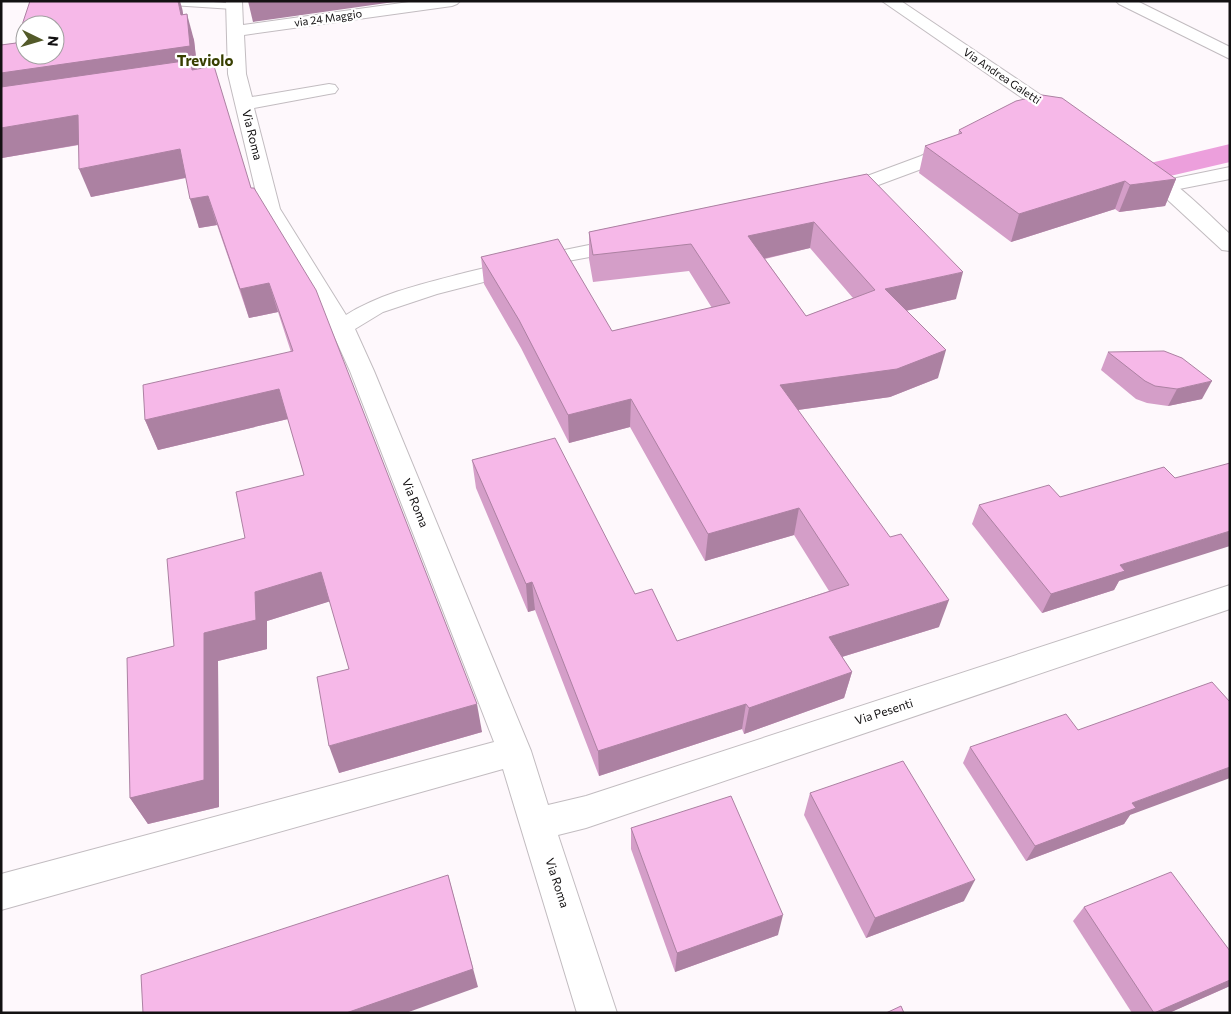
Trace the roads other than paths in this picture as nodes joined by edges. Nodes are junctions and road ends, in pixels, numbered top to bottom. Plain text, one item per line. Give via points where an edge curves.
1 (156, 1) edge
2 (452, 1) edge
3 (890, 1) edge
4 (1124, 1) edge
5 (234, 4) edge
6 (235, 31) junction
7 (1230, 54) edge
8 (328, 89) dead end
9 (244, 104) junction
10 (1052, 110) junction
11 (1025, 116) edge
12 (1080, 130) edge
13 (973, 137) edge
14 (1125, 161) edge
15 (1230, 173) edge
16 (1164, 186) junction
17 (825, 198) edge
18 (642, 241) edge
19 (1230, 245) edge
20 (342, 327) junction
21 (1230, 596) edge
22 (514, 751) junction
23 (538, 824) junction
24 (1, 892) edge
25 (597, 1013) edge

1 - 5 lane
2 - 6 street, via 24 Maggio
3 - 10 street, Via Andrea Galetti
4 - 7 street
5 - 6 street, Via Roma
6 - 9 street, Via Roma via 227,75
8 - 9 street
9 - 20 street, Via Roma via 270,209
10 - 11 street
10 - 12 street, Via Andrea Galetti
13 - 17 street via 928,160
14 - 16 street
15 - 16 street
16 - 19 street
18 - 20 street via 556,257 429,290 375,307
20 - 22 street, Via Roma
21 - 23 street, Via Pesenti via 586,812
22 - 23 street, Via Roma
22 - 24 street
23 - 25 street, Via Roma

